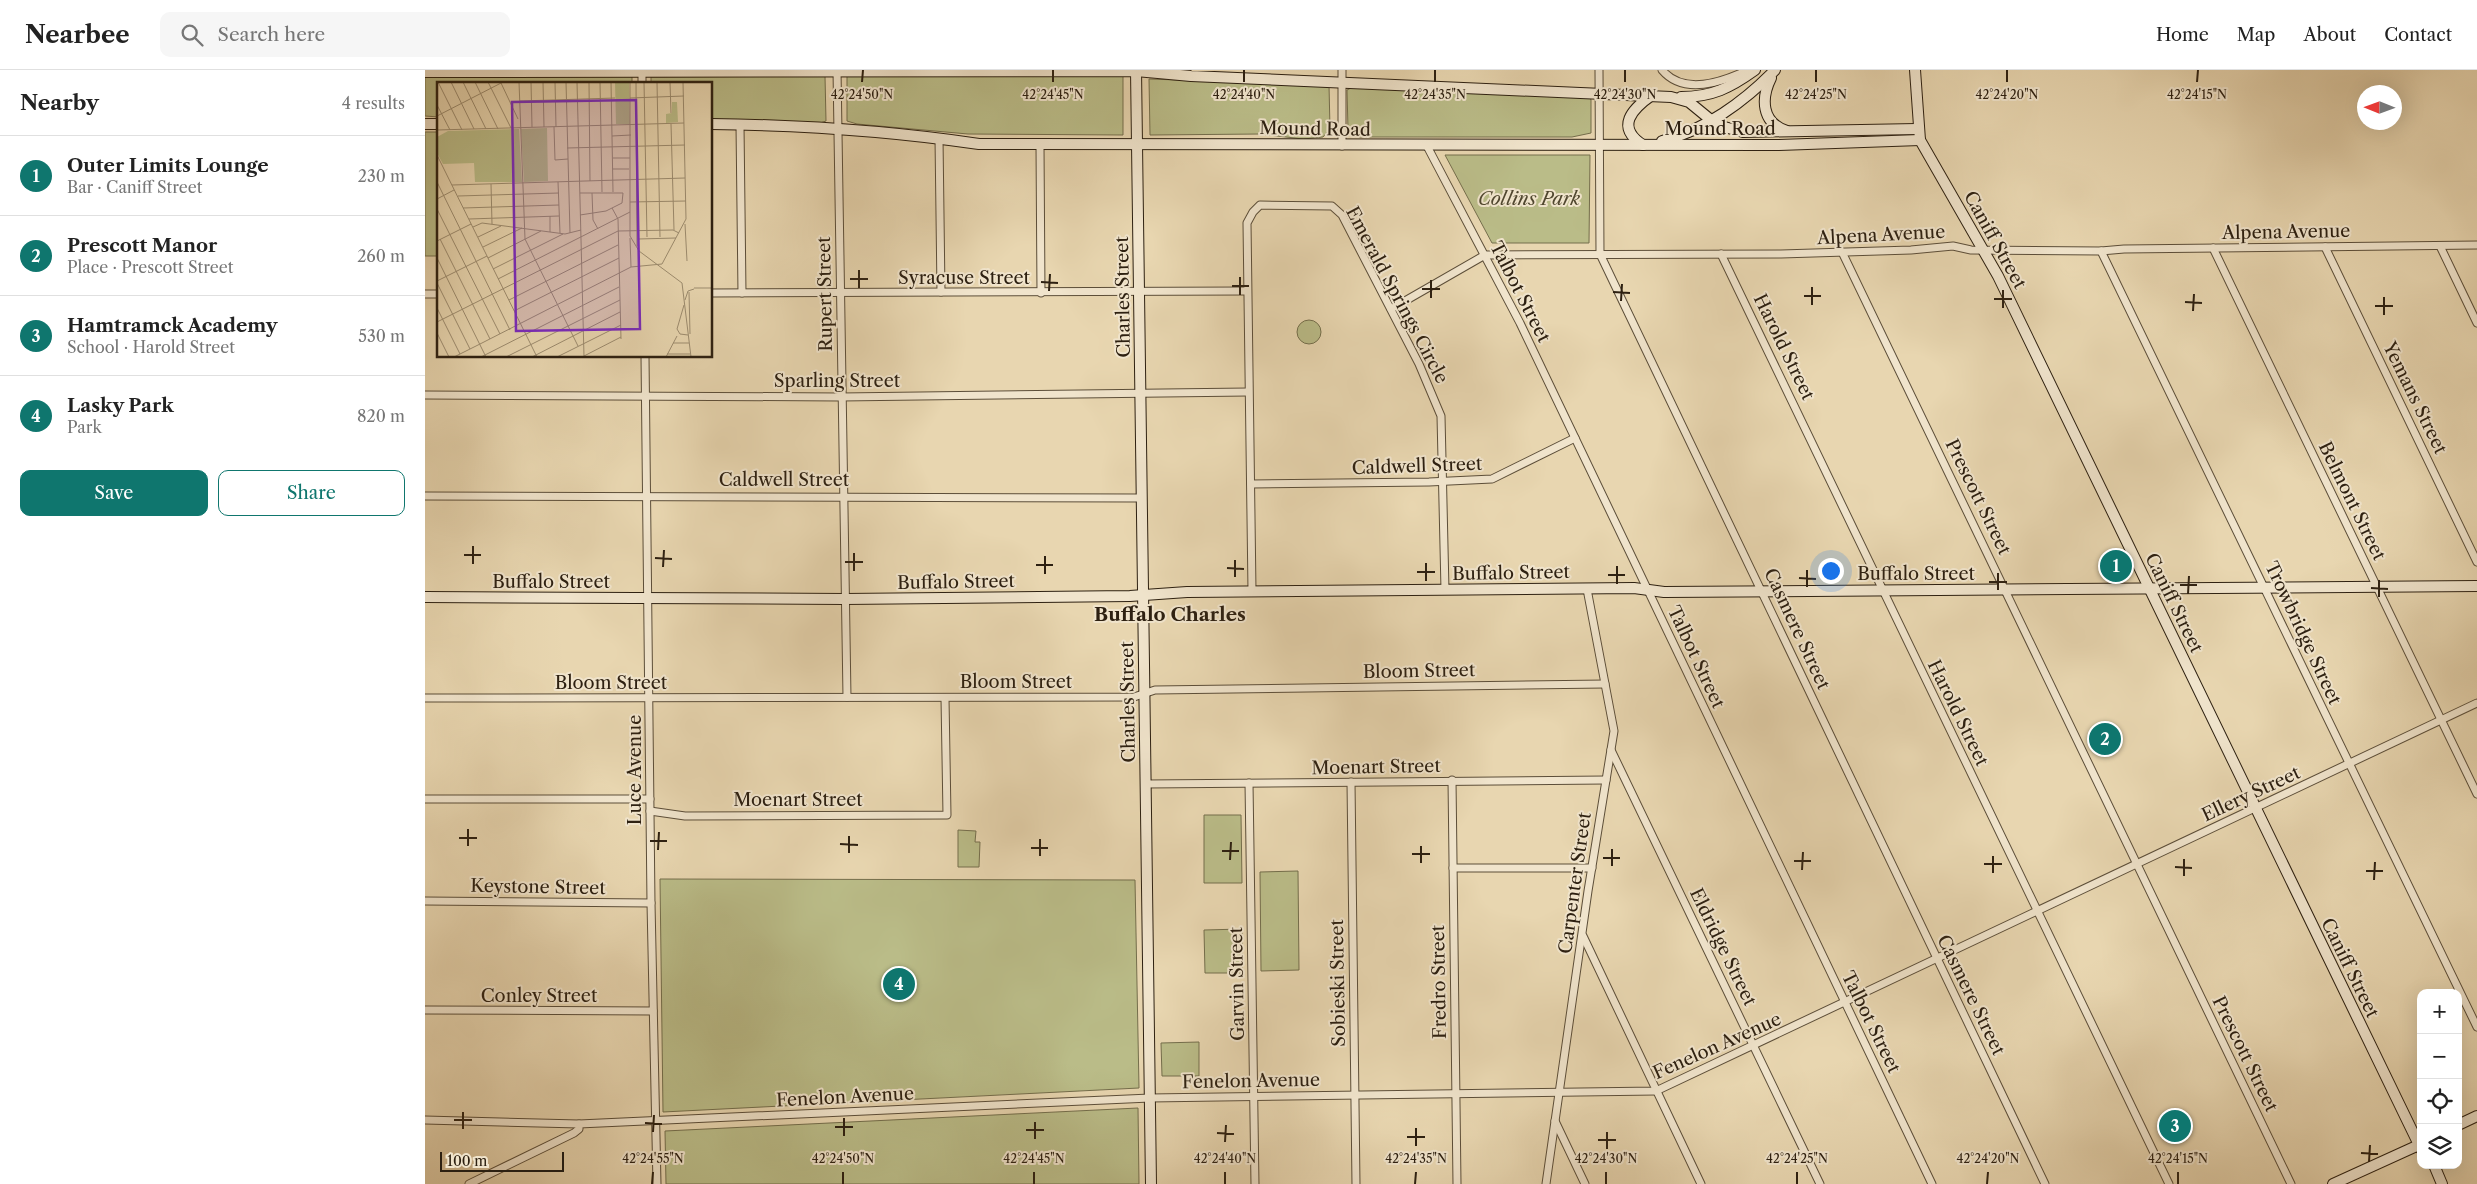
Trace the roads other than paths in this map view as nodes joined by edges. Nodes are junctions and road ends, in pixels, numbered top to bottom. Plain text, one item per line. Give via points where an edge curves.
1 (1136, 70) edge
2 (1342, 70) edge
3 (1599, 70) edge
4 (1662, 70) edge
5 (1748, 70) edge
6 (1755, 70) edge
7 (1775, 70) edge
8 (1915, 70) edge
9 (642, 71) edge
10 (837, 71) edge
11 (425, 72) edge
12 (1343, 81) junction
13 (1599, 92) junction
14 (1652, 95) junction
15 (1671, 96) junction
16 (1709, 120) junction
17 (713, 124) edge
18 (740, 124) junction
19 (1917, 129) junction
20 (838, 130) junction
21 (1793, 132) junction
22 (939, 138) junction
23 (1919, 140) junction
24 (1137, 143) junction
25 (1039, 145) junction
26 (1598, 145) junction
27 (1644, 145) junction
28 (1342, 146) junction
29 (1427, 146) junction
30 (2440, 246) junction
31 (2477, 246) edge
32 (2325, 247) junction
33 (2213, 248) junction
34 (1984, 250) junction
35 (2101, 251) junction
36 (1842, 252) junction
37 (1600, 254) junction
38 (1721, 254) junction
39 (1485, 255) junction
40 (1247, 291) junction
41 (941, 292) junction
42 (1139, 292) junction
43 (713, 293) edge
44 (742, 293) junction
45 (1041, 293) junction
46 (840, 294) junction
47 (1391, 309) junction
48 (2477, 323) edge
49 (645, 358) edge
50 (1248, 392) junction
51 (1140, 394) junction
52 (425, 395) edge
53 (646, 397) junction
54 (841, 397) junction
55 (1575, 438) junction
56 (1442, 482) junction
57 (1251, 484) junction
58 (647, 495) junction
59 (843, 495) junction
60 (425, 496) edge
61 (1142, 498) junction
62 (2477, 562) edge
63 (2377, 586) junction
64 (2477, 586) edge
65 (2148, 587) junction
66 (2265, 587) junction
67 (1587, 589) junction
68 (2005, 589) junction
69 (1445, 590) junction
70 (1648, 590) junction
71 (1883, 590) junction
72 (1252, 591) junction
73 (1761, 591) junction
74 (1144, 594) junction
75 (425, 597) edge
76 (649, 599) junction
77 (845, 599) junction
78 (1605, 684) junction
79 (1145, 694) junction
80 (847, 697) junction
81 (425, 698) edge
82 (649, 698) junction
83 (945, 698) junction
84 (2477, 703) edge
85 (2441, 720) junction
86 (1611, 750) junction
87 (2349, 764) junction
88 (1452, 780) junction
89 (1606, 780) junction
90 (1351, 782) junction
91 (1249, 783) junction
92 (1146, 784) junction
93 (2477, 794) edge
94 (425, 799) edge
95 (650, 799) junction
96 (2255, 808) junction
97 (650, 811) junction
98 (2137, 865) junction
99 (1453, 868) junction
100 (1592, 868) junction
101 (425, 901) edge
102 (651, 903) junction
103 (2036, 911) junction
104 (1583, 935) junction
105 (1937, 958) junction
106 (1845, 1002) junction
107 (425, 1010) edge
108 (653, 1012) junction
109 (2477, 1027) edge
110 (1754, 1047) junction
111 (1657, 1091) junction
112 (1559, 1093) junction
113 (1456, 1094) junction
114 (1355, 1095) junction
115 (1254, 1096) junction
116 (1150, 1098) junction
117 (2477, 1116) edge
118 (425, 1120) edge
119 (655, 1121) junction
120 (1555, 1121) junction
121 (579, 1124) junction
122 (2460, 1124) edge
123 (2417, 1140) edge
124 (2417, 1147) edge
125 (2436, 1169) edge
126 (469, 1184) edge
127 (657, 1184) edge
128 (1151, 1184) edge
129 (1255, 1184) edge
130 (1356, 1184) edge
131 (1457, 1184) edge
132 (1546, 1184) edge
133 (1585, 1184) edge
134 (1701, 1184) edge
135 (1821, 1184) edge
136 (1932, 1184) edge
137 (2045, 1184) edge
138 (2169, 1184) edge
139 (2291, 1184) edge
140 (2333, 1184) edge
141 (2442, 1184) edge

1 - 10 street, Mound Road
1 - 12 street, Mound Road via 1201,76
1 - 24 street, Charles Street
2 - 12 street
3 - 13 street, Casmere Street
4 - 5 street via 1673,80 1692,85
6 - 15 street via 1733,86 1702,96
7 - 16 street via 1747,96
7 - 21 street via 1764,94 1764,108 1775,125
8 - 19 street, Caniff Street
9 - 10 street, Mound Road
9 - 11 street, Mound Road
10 - 20 street, Rupert Street
12 - 13 street, Mound Road
12 - 28 street
13 - 14 street, Mound Road
13 - 26 street, Casmere Street
14 - 15 street, Mound Road
14 - 27 street via 1636,106 1628,125 1633,138
15 - 16 street, Mound Road via 1689,102
16 - 21 street, Mound Road via 1738,132
16 - 27 street via 1675,138
17 - 18 street, Mound Road
18 - 20 street, Mound Road
18 - 44 street
19 - 21 street, Mound Road
19 - 23 street, Caniff Street
20 - 22 street, Mound Road
20 - 46 street, Rupert Street
22 - 25 street, Mound Road via 979,144
22 - 41 street
23 - 27 street, Mound Road
23 - 34 street, Caniff Street
24 - 25 street, Mound Road
24 - 28 street, Mound Road
24 - 42 street, Charles Street
25 - 45 street
26 - 27 street, Mound Road
26 - 29 street, Mound Road
26 - 37 street, Casmere Street
28 - 29 street, Mound Road
29 - 39 street, Talbot Street
30 - 31 street, Alpena Avenue
30 - 32 street, Alpena Avenue
30 - 48 street
32 - 33 street, Alpena Avenue
32 - 62 street, Yemans Street
33 - 35 street, Alpena Avenue
33 - 63 street, Belmont Street
34 - 35 street, Alpena Avenue
34 - 36 street, Alpena Avenue via 1953,246
34 - 65 street, Caniff Street
35 - 66 street, Trowbridge Street
36 - 38 street, Alpena Avenue
36 - 68 street, Prescott Street
37 - 38 street, Alpena Avenue
37 - 39 street, Alpena Avenue
37 - 73 street, Casmere Street
38 - 71 street, Harold Street
39 - 47 street, Alpena Avenue
39 - 55 street, Talbot Street
40 - 42 street, Syracuse Street
40 - 47 street, Emerald Springs Circle via 1247,223 1253,212 1260,205 1332,206 1342,215
40 - 50 street, Emerald Springs Circle
41 - 45 street, Syracuse Street
41 - 46 street, Syracuse Street
42 - 45 street, Syracuse Street
42 - 51 street, Charles Street
43 - 44 street, Syracuse Street
44 - 46 street, Syracuse Street
46 - 54 street, Rupert Street
47 - 56 street, Emerald Springs Circle via 1441,416
49 - 53 street, Luce Avenue
50 - 51 street, Sparling Street
50 - 57 street, Emerald Springs Circle
51 - 54 street, Sparling Street
51 - 61 street, Charles Street
52 - 53 street, Sparling Street
53 - 54 street, Sparling Street
53 - 58 street, Luce Avenue
54 - 59 street, Rupert Street
55 - 56 street, Caldwell Street via 1492,479
55 - 70 street, Talbot Street
56 - 57 street, Caldwell Street
56 - 69 street, Emerald Springs Circle
57 - 72 street, Emerald Springs Circle
58 - 59 street, Caldwell Street
58 - 60 street, Caldwell Street
58 - 76 street, Luce Avenue
59 - 61 street, Caldwell Street
59 - 77 street, Rupert Street
61 - 74 street, Charles Street
63 - 64 street, Buffalo Street
63 - 66 street, Buffalo Street
63 - 85 street, Belmont Street
65 - 66 street, Buffalo Street
65 - 68 street, Buffalo Street
65 - 96 street, Caniff Street
66 - 87 street, Trowbridge Street
67 - 69 street, Buffalo Street
67 - 70 street, Buffalo Street
67 - 78 street, Carpenter Street
68 - 71 street, Buffalo Street
68 - 98 street, Prescott Street
69 - 72 street, Buffalo Street
70 - 73 street, Buffalo Street
70 - 106 street, Talbot Street
71 - 73 street, Buffalo Street
71 - 103 street, Harold Street
72 - 74 street, Buffalo Street
73 - 105 street, Casmere Street
74 - 77 street, Buffalo Street
74 - 79 street, Charles Street
75 - 76 street, Buffalo Street
76 - 77 street, Buffalo Street
76 - 82 street, Luce Avenue
77 - 80 street, Rupert Street
78 - 79 street, Bloom Street via 1155,690
78 - 86 street, Carpenter Street via 1613,721
79 - 83 street, Bloom Street via 1134,697
79 - 92 street, Charles Street
80 - 82 street, Bloom Street
80 - 83 street, Bloom Street
81 - 82 street, Bloom Street
82 - 95 street, Luce Avenue
83 - 97 street, Moenart Street via 947,815 685,816
84 - 85 street, Ellery Street
85 - 87 street, Ellery Street
85 - 93 street, Belmont Street
86 - 89 street, Carpenter Street
86 - 110 street, Eldridge Street
87 - 96 street, Ellery Street
87 - 109 street, Trowbridge Street
88 - 89 street, Moenart Street
88 - 90 street, Moenart Street
88 - 99 street, Fredro Street
89 - 100 street, Carpenter Street
90 - 91 street, Moenart Street
90 - 114 street, Sobieski Street
91 - 92 street, Moenart Street
91 - 115 street, Garvin Street
92 - 116 street, Charles Street
94 - 95 street
95 - 97 street, Luce Avenue
96 - 98 street, Ellery Street
96 - 123 street, Caniff Street
97 - 102 street, Luce Avenue
98 - 103 street, Ellery Street
98 - 139 street, Prescott Street
99 - 100 street
99 - 113 street, Fredro Street
100 - 104 street, Carpenter Street
101 - 102 street, Keystone Street
102 - 108 street, Luce Avenue
103 - 105 street, Fenelon Avenue
103 - 138 street, Harold Street
104 - 111 street
104 - 112 street, Carpenter Street
105 - 106 street, Fenelon Avenue
105 - 137 street, Casmere Street
106 - 110 street, Fenelon Avenue
106 - 136 street, Talbot Street
107 - 108 street, Conley Street
108 - 119 street, Luce Avenue
110 - 111 street, Fenelon Avenue
110 - 135 street, Eldridge Street
111 - 112 street, Fenelon Avenue
111 - 134 street
112 - 113 street, Fenelon Avenue
112 - 120 street, Carpenter Street
113 - 114 street, Fenelon Avenue
113 - 131 street, Fredro Street
114 - 115 street, Fenelon Avenue
114 - 130 street, Sobieski Street
115 - 116 street, Fenelon Avenue
115 - 129 street, Garvin Street
116 - 119 street, Fenelon Avenue
116 - 128 street, Charles Street
117 - 122 street
118 - 121 street, Fenelon Avenue
119 - 121 street, Fenelon Avenue
119 - 127 street, Luce Avenue
120 - 132 street, Carpenter Street
120 - 133 street
121 - 126 street via 579,1129 574,1132
124 - 140 street
125 - 141 street

